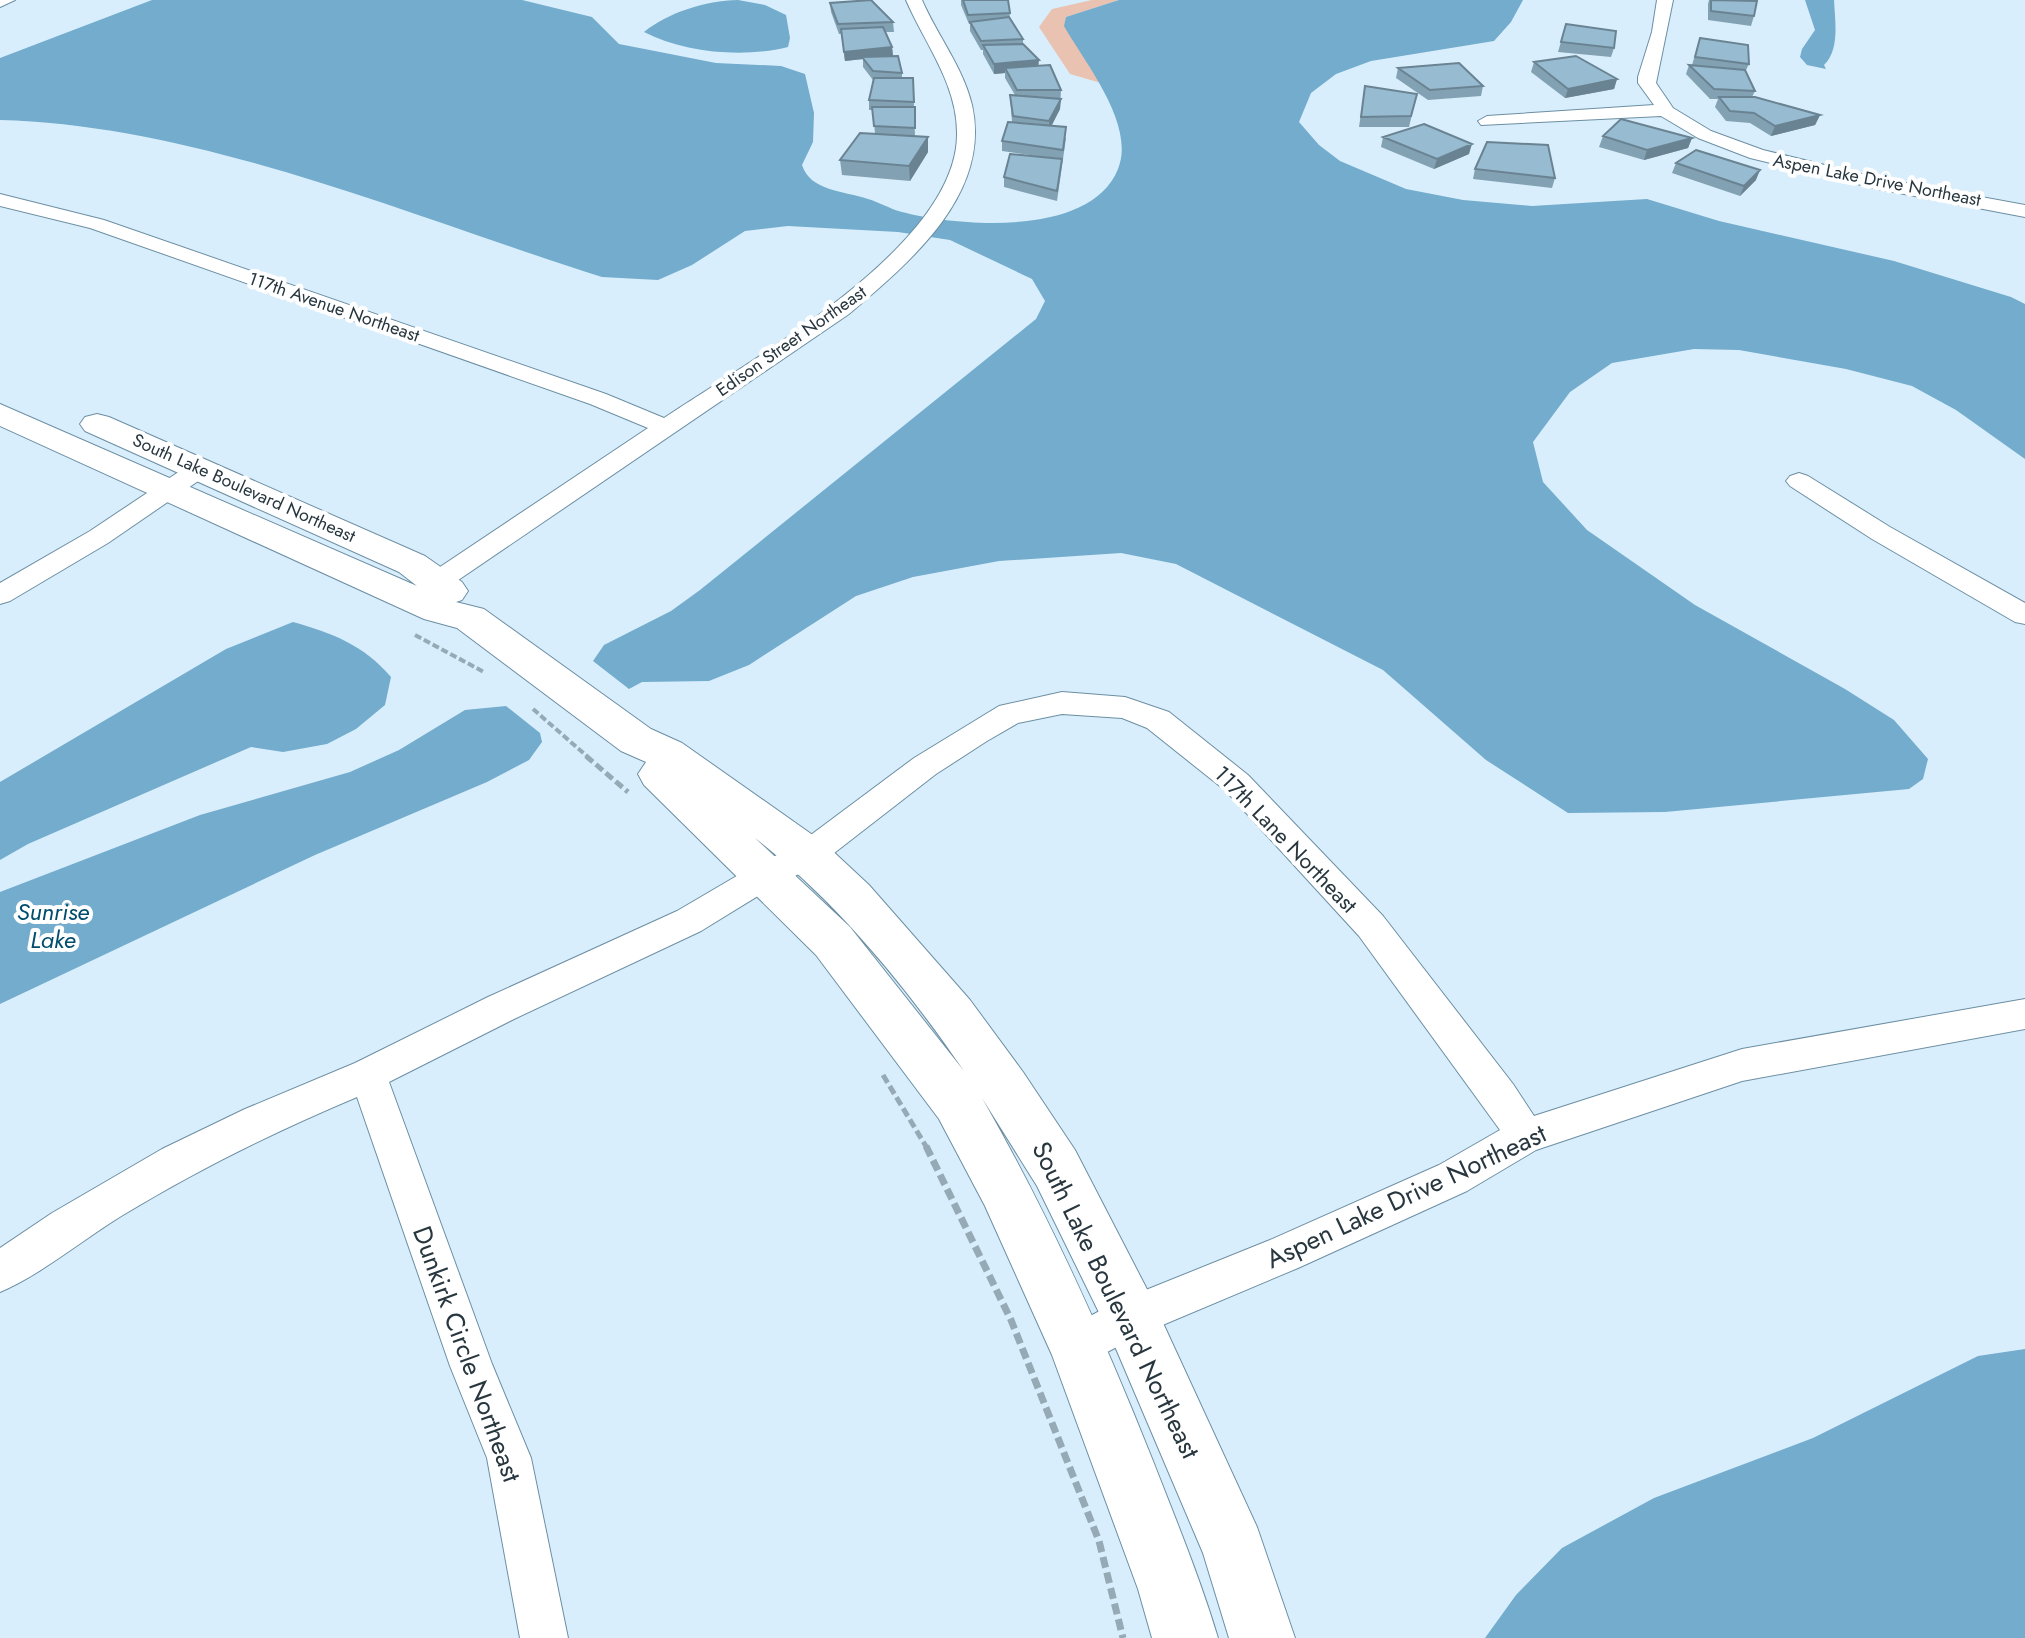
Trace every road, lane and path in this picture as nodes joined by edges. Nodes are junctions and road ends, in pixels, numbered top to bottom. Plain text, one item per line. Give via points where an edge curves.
1 (7, 0) edge
2 (914, 0) edge
3 (1665, 0) edge
4 (0, 2) edge
5 (1666, 110) junction
6 (1487, 121) dead end
7 (0, 200) edge
8 (2025, 211) edge
9 (0, 384) edge
10 (0, 414) edge
11 (665, 427) junction
12 (184, 480) junction
13 (1799, 481) dead end
14 (438, 581) junction
15 (0, 595) edge
16 (2025, 615) edge
17 (470, 618) junction
18 (527, 704) dead end
19 (636, 800) dead end
20 (786, 866) junction
21 (2025, 1014) edge
22 (880, 1071) dead end
23 (368, 1075) junction
24 (1525, 1136) junction
25 (0, 1272) edge
26 (1131, 1317) junction
27 (1078, 1346) junction
28 (544, 1638) edge
29 (1123, 1638) edge
30 (1185, 1638) edge
31 (1262, 1638) edge

1 - 4 street
2 - 11 street, Edison Street Northeast via 963,107 964,155 945,204 907,250 841,309
3 - 5 street via 1647,74
5 - 6 street
5 - 8 street, Aspen Lake Drive Northeast via 1709,136 1762,157
7 - 11 street, 117th Avenue Northeast via 97,224
9 - 12 street, South Lake Boulevard Northeast via 144,444
10 - 12 street, South Lake Boulevard Northeast
11 - 14 street, Edison Street Northeast
12 - 14 street, South Lake Boulevard Northeast via 339,529
12 - 15 street
12 - 17 street, South Lake Boulevard Northeast via 438,610
13 - 16 street
14 - 17 street, South Lake Boulevard Northeast
17 - 20 street, South Lake Boulevard Northeast via 631,735 642,759
18 - 19 path
20 - 23 street via 689,921
20 - 24 street, 117th Lane Northeast via 925,766 1010,714 1062,703 1095,703 1158,720 1237,783 1371,926
20 - 26 street, South Lake Boulevard Northeast via 880,926 953,1015 1056,1168
20 - 27 street, South Lake Boulevard Northeast via 833,941 957,1102
21 - 24 street, Aspen Lake Drive Northeast via 1742,1065
22 - 29 path via 919,1132 1011,1320 1099,1541
23 - 25 street via 176,1162
23 - 28 street, Dunkirk Circle Northeast via 509,1458
24 - 26 street, Aspen Lake Drive Northeast via 1453,1178
26 - 27 street, Aspen Lake Drive Northeast
26 - 31 street, South Lake Boulevard Northeast via 1234,1550
27 - 30 street, South Lake Boulevard Northeast

